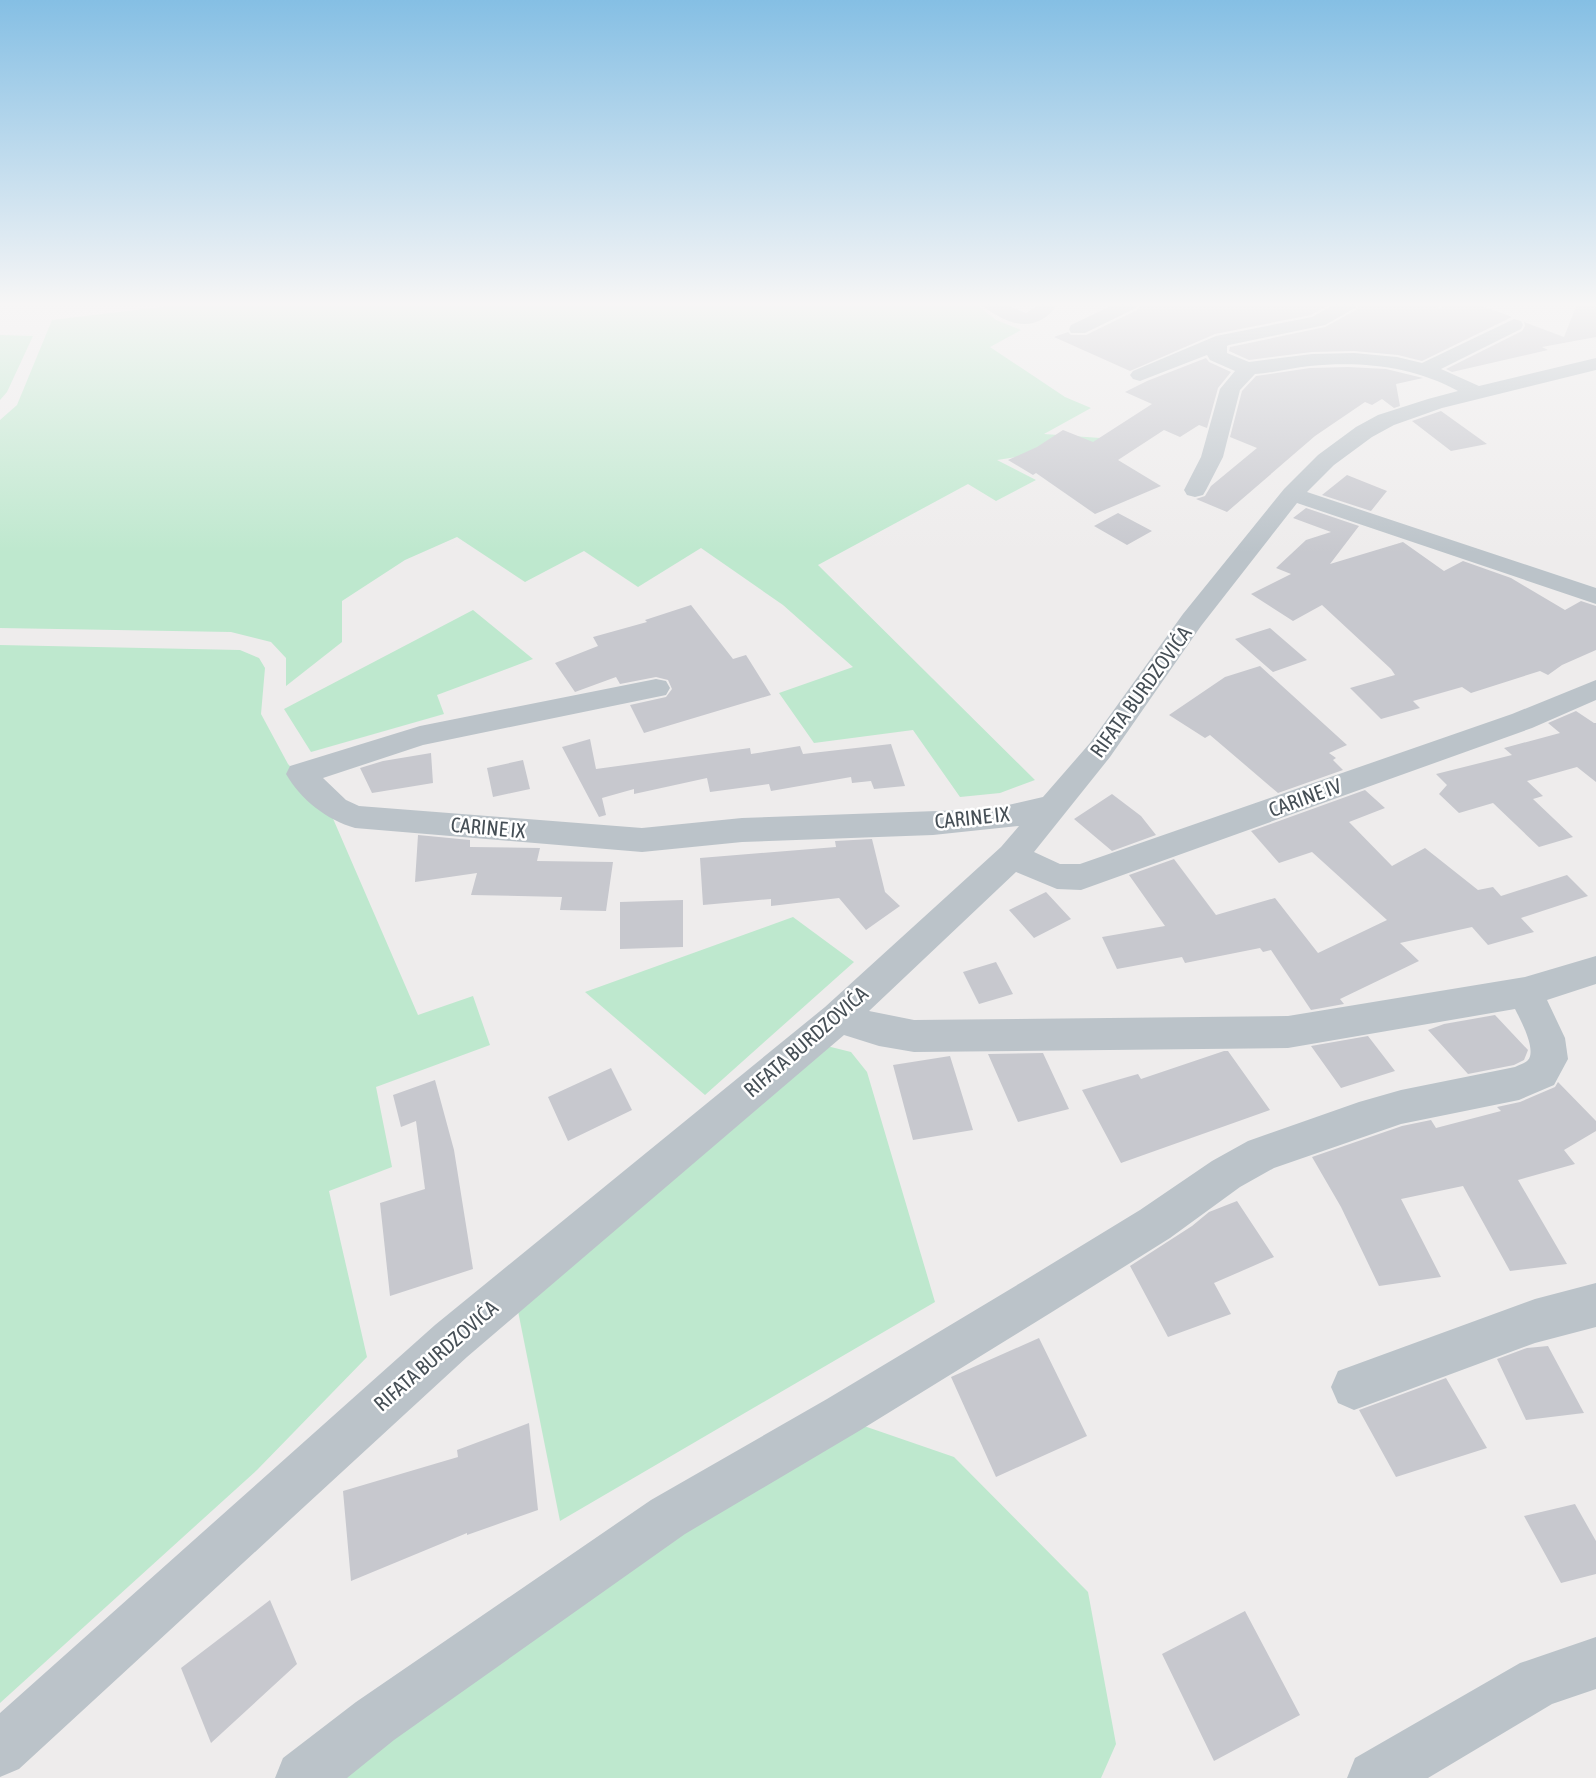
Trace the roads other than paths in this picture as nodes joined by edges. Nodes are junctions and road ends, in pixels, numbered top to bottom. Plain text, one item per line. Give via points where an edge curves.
1 (1231, 387) edge
2 (1465, 387) edge
3 (1501, 387) edge
4 (1476, 393) junction
5 (1195, 490) dead end
6 (1292, 495) junction
7 (1596, 596) edge
8 (656, 688) dead end
9 (1596, 689) edge
10 (1054, 806) junction
11 (1012, 856) junction
12 (1596, 970) edge
13 (1525, 992) junction
14 (838, 1018) junction
15 (1596, 1305) edge
16 (1354, 1387) dead end
17 (1596, 1663) edge
18 (0, 1750) edge
19 (303, 1778) edge
20 (1375, 1778) edge

1 - 5 street via 1212,457
2 - 4 street
3 - 4 street, RIFATA BURDZOVIĆA
4 - 6 street, RIFATA BURDZOVIĆA via 1386,420 1364,432 1326,460
6 - 7 street
6 - 10 street, RIFATA BURDZOVIĆA via 1192,620 1101,750
8 - 10 street, CARINE IX via 420,736 301,774 335,808 355,817 642,840 739,830 988,819
9 - 11 street, CARINE IV via 1522,721 1081,877 1057,876
10 - 11 street, RIFATA BURDZOVIĆA
11 - 14 street, RIFATA BURDZOVIĆA
12 - 13 street
13 - 14 street via 1288,1032 914,1036
13 - 19 street via 1547,1038 1549,1059 1541,1073 1519,1083 1401,1107 1359,1120 1262,1154 1226,1174 1155,1224 1037,1297 668,1517 375,1721
14 - 18 street, RIFATA BURDZOVIĆA via 451,1341
15 - 16 street via 1535,1321
17 - 20 street via 1539,1682

